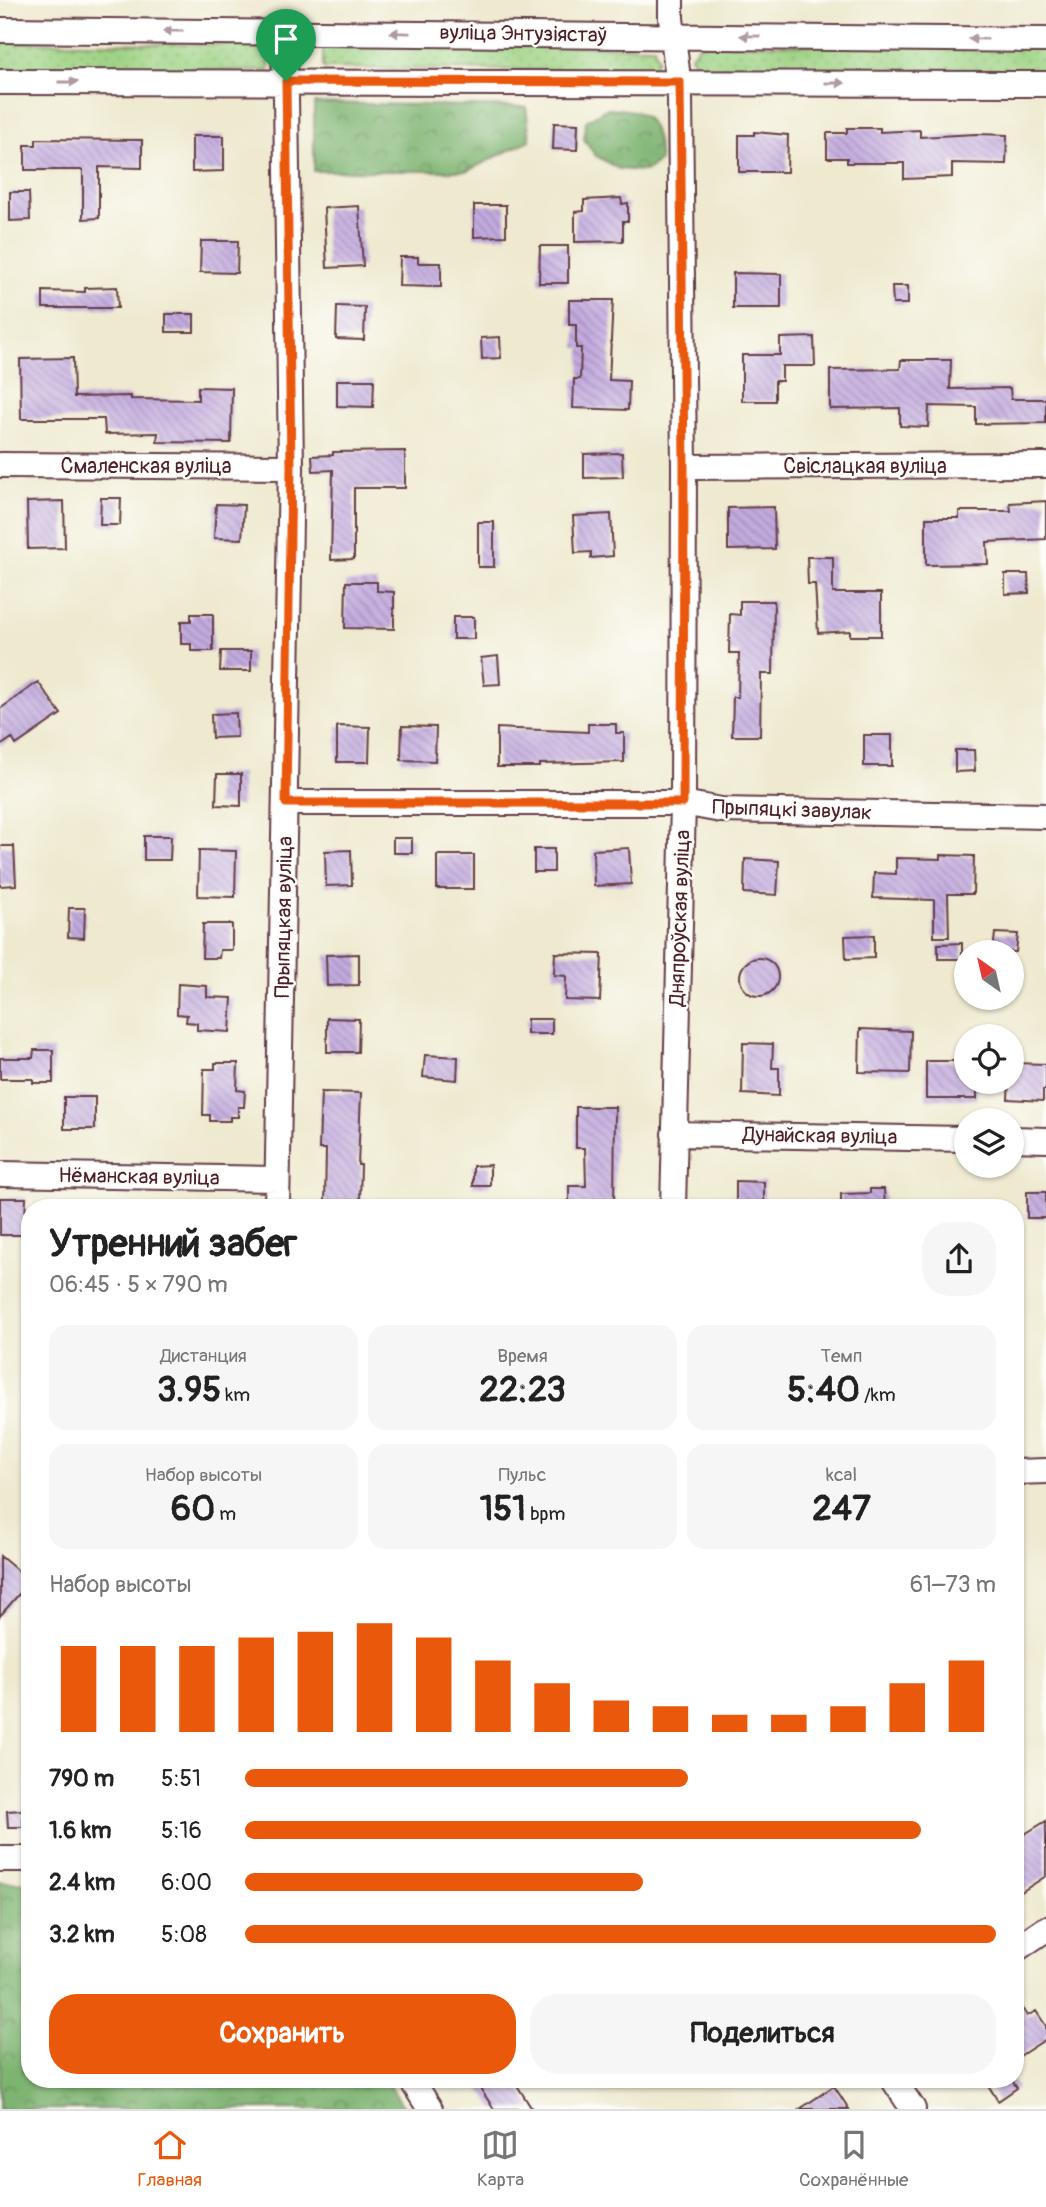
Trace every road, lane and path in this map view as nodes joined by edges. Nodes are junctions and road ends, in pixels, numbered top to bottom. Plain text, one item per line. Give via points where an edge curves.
1 (671, 0) edge
2 (0, 30) edge
3 (283, 31) junction
4 (674, 35) junction
5 (1046, 40) edge
6 (286, 81) junction
7 (0, 82) edge
8 (680, 82) junction
9 (1046, 84) edge
10 (0, 465) edge
11 (1046, 466) edge
12 (291, 467) junction
13 (684, 467) junction
14 (286, 803) junction
15 (683, 803) junction
16 (1046, 816) edge
17 (674, 1134) junction
18 (954, 1139) edge
19 (1024, 1139) edge
20 (1046, 1140) edge
21 (0, 1174) edge
22 (277, 1180) junction
23 (277, 1199) edge
24 (673, 1199) edge
25 (1046, 1471) edge
26 (1024, 1472) edge
27 (0, 1858) edge
28 (21, 1859) edge
29 (1046, 1929) edge
30 (1024, 1944) edge
31 (417, 2088) edge
32 (899, 2088) edge
33 (430, 2109) edge
34 (913, 2109) edge

1 - 4 street, Дняпроўская вуліца
3 -> 2 street, вуліца Энтузіястаў
4 -> 3 street, вуліца Энтузіястаў
3 - 6 street, Прыпяцкая вуліца
5 -> 4 street, вуліца Энтузіястаў
4 - 8 street, Дняпроўская вуліца
7 -> 6 street
6 - 8 street
6 - 12 street, Прыпяцкая вуліца
8 -> 9 street
8 - 13 street, Дняпроўская вуліца
10 - 12 street, Смаленская вуліца
11 - 13 street, Свіслацкая вуліца
12 - 14 street, Прыпяцкая вуліца
13 - 15 street, Дняпроўская вуліца
14 - 15 street, Прыпяцкі завулак
14 - 22 street, Прыпяцкая вуліца
15 - 16 street, Прыпяцкі завулак via 721,810
15 - 17 street, Дняпроўская вуліца
17 - 18 street, Дунайская вуліца
17 - 24 street, Дняпроўская вуліца
19 - 20 street
21 - 22 street, Нёманская вуліца
22 - 23 street, Прыпяцкая вуліца
25 - 26 street
27 - 28 street
29 - 30 street
31 - 33 street
32 - 34 street

